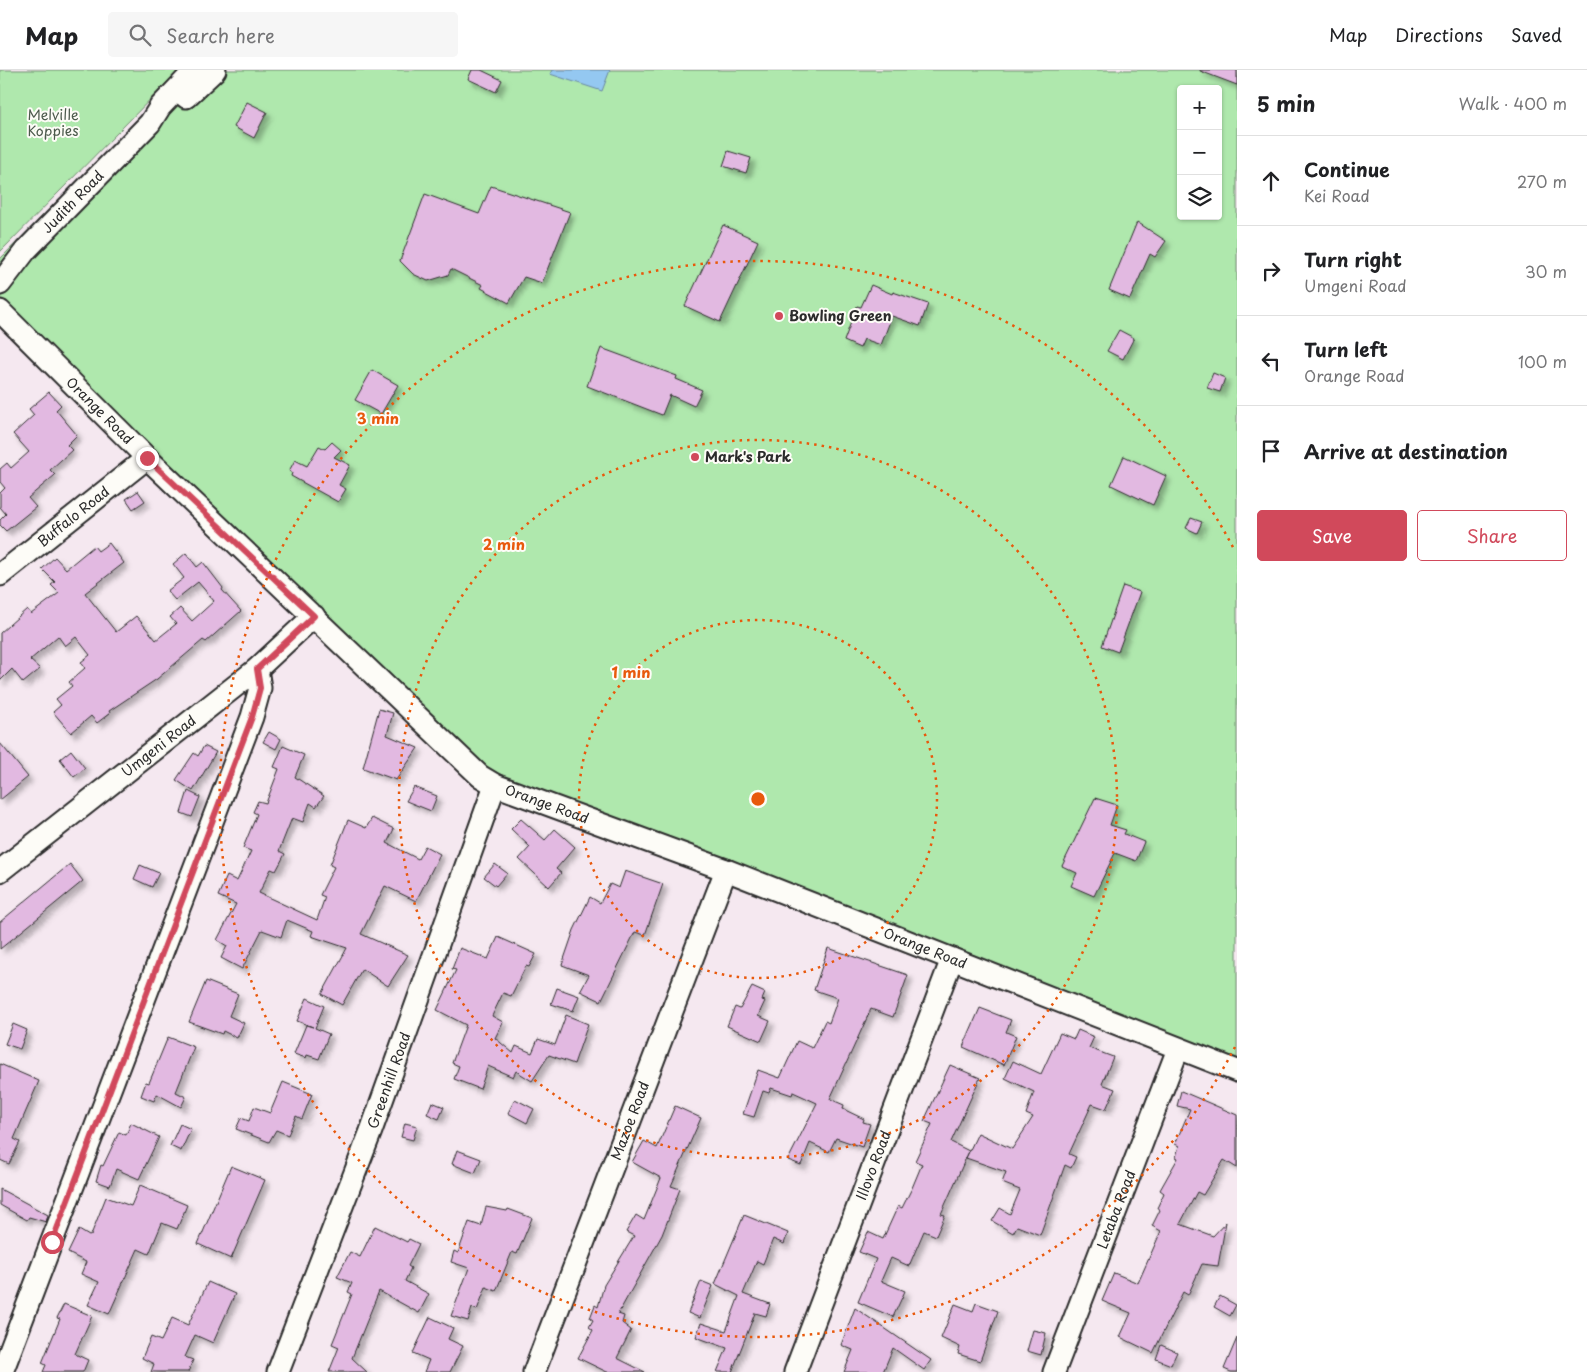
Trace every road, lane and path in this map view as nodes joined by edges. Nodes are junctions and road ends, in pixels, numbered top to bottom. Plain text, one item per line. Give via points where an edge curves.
1 (195, 70) edge
2 (216, 70) edge
3 (150, 124) junction
4 (0, 284) edge
5 (0, 311) edge
6 (147, 458) junction
7 (0, 575) edge
8 (314, 616) junction
9 (257, 669) junction
10 (495, 785) junction
11 (726, 870) junction
12 (0, 871) edge
13 (952, 959) junction
14 (1178, 1048) junction
15 (1237, 1071) edge
16 (2, 1372) edge
17 (278, 1372) edge
18 (534, 1372) edge
19 (795, 1372) edge
20 (1054, 1372) edge

1 - 3 street, Judith Road via 160,108
2 - 3 street, Judith Road via 170,111
3 - 4 street, Judith Road via 26,250
5 - 6 street, Orange Road
6 - 7 street, Buffalo Road
6 - 8 street, Orange Road
8 - 9 street, Umgeni Road
8 - 10 street, Orange Road via 480,776
9 - 12 street, Umgeni Road
9 - 16 street via 260,688 252,717
10 - 11 street, Orange Road
10 - 17 street, Greenhill Road via 371,1130
11 - 13 street, Orange Road
11 - 18 street, Mazoe Road
13 - 14 street, Orange Road
13 - 19 street, Illovo Road
14 - 15 street, Orange Road
14 - 20 street, Letaba Road

